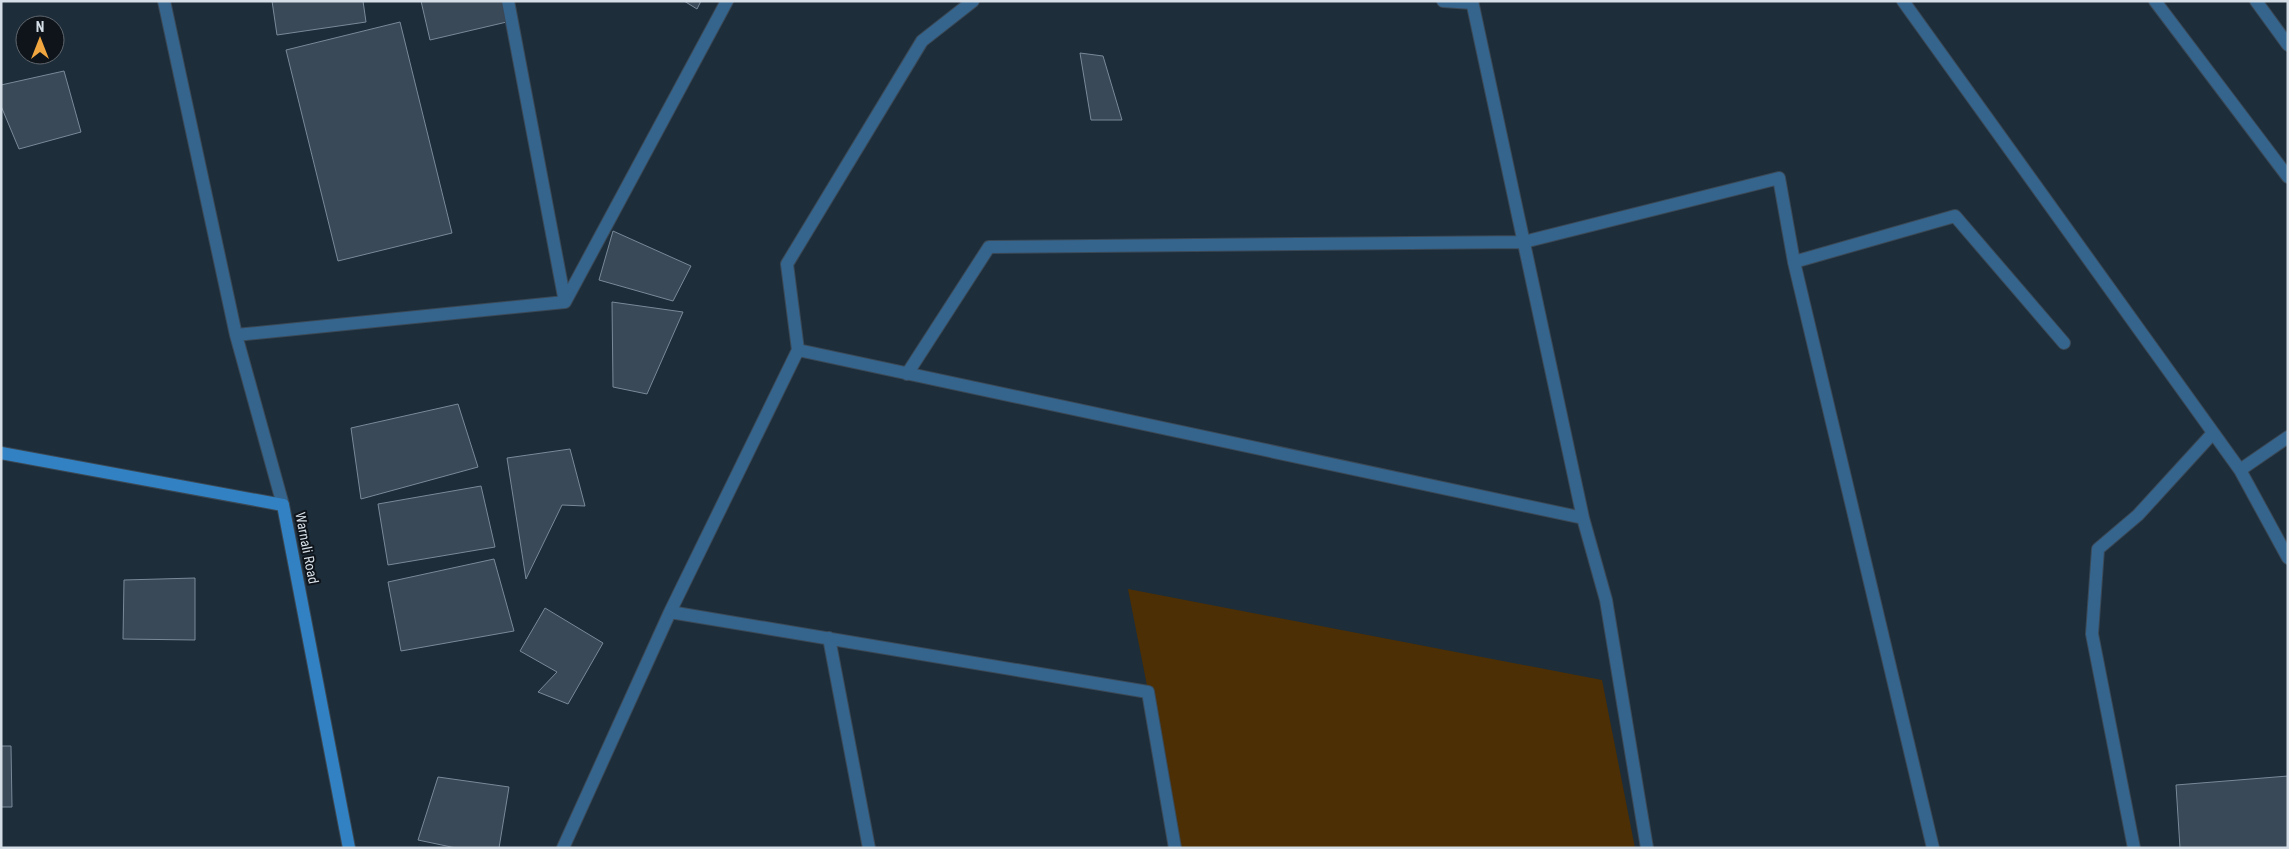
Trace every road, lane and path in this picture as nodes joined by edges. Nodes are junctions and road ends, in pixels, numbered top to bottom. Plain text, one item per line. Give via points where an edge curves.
1 (164, 1) edge
2 (508, 1) edge
3 (727, 1) edge
4 (973, 1) edge
5 (1443, 1) edge
6 (1903, 1) edge
7 (2155, 1) edge
8 (2256, 1) edge
9 (1472, 2) edge
10 (2288, 45) edge
11 (2288, 177) edge
12 (1524, 242) junction
13 (1794, 262) junction
14 (565, 302) junction
15 (236, 335) junction
16 (2064, 343) dead end
17 (798, 350) junction
18 (907, 374) junction
19 (2214, 433) junction
20 (2288, 437) edge
21 (1, 453) edge
22 (2240, 470) junction
23 (283, 505) junction
24 (1583, 518) junction
25 (2288, 558) edge
26 (670, 612) junction
27 (829, 638) junction
28 (349, 848) edge
29 (563, 848) edge
30 (869, 848) edge
31 (1175, 848) edge
32 (1647, 848) edge
33 (1933, 848) edge
34 (2134, 848) edge

1 - 15 street
2 - 14 street
3 - 14 street
4 - 17 street via 922,40 787,264
5 - 9 street
6 - 19 street
7 - 11 street
8 - 10 street
9 - 12 street
12 - 13 street via 1779,178
12 - 18 street via 989,247
12 - 24 street
13 - 16 street via 1955,216
13 - 33 street
14 - 15 street
15 - 23 street
17 - 18 street
17 - 26 street
18 - 24 street
19 - 22 street
19 - 34 street via 2138,515 2098,550 2092,634
20 - 22 street
21 - 23 main road, Warnali Road
22 - 25 street
23 - 28 main road, Warnali Road
24 - 32 street via 1606,600
26 - 27 street
26 - 29 street
27 - 30 street
27 - 31 street via 1148,692

